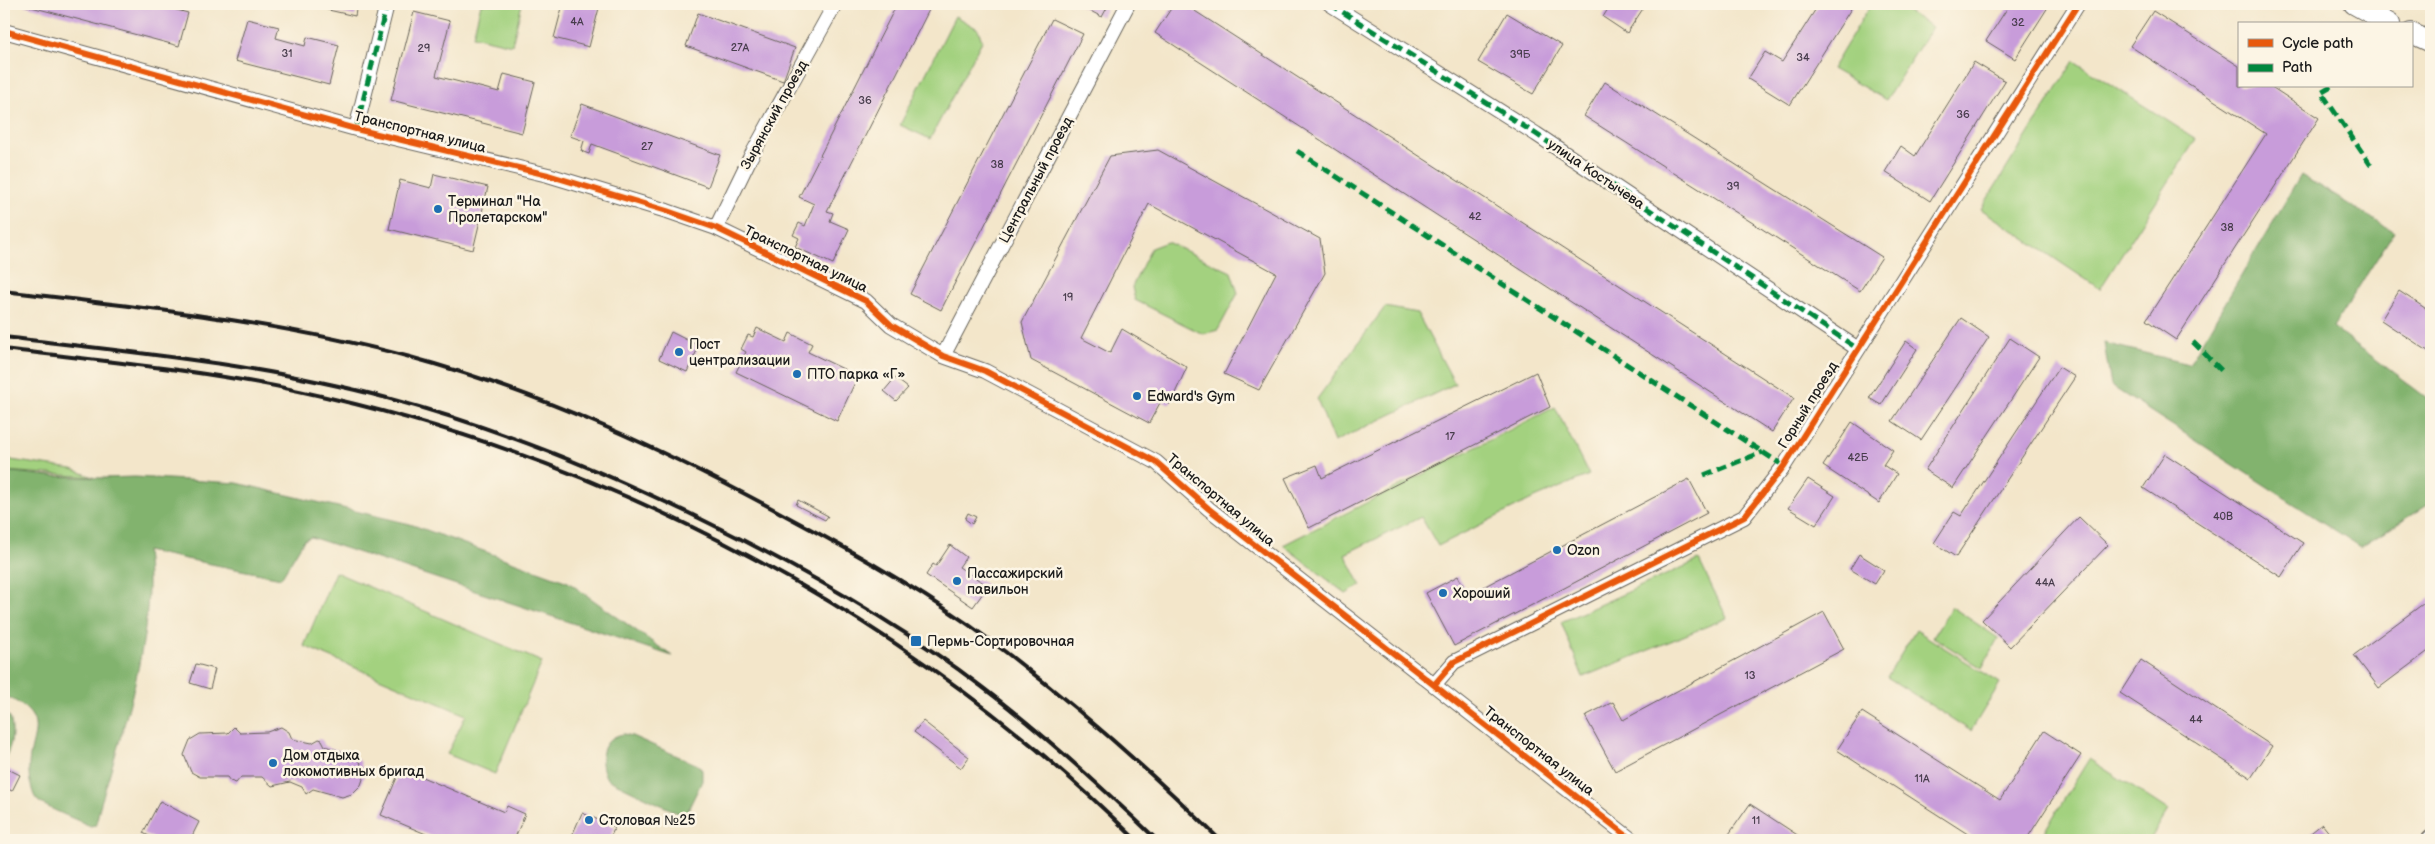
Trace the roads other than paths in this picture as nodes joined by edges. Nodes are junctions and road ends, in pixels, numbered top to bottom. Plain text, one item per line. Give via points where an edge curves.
1 (386, 4) edge
2 (835, 4) edge
3 (1128, 4) edge
4 (1330, 4) edge
5 (2078, 4) edge
6 (2354, 4) edge
7 (2386, 22) edge
8 (4, 31) edge
9 (2412, 33) edge
10 (2431, 42) edge
11 (356, 129) junction
12 (716, 228) junction
13 (1858, 349) junction
14 (943, 356) junction
15 (1434, 685) junction
16 (2431, 837) edge
17 (1632, 840) edge
18 (2428, 840) edge

1 - 11 street
2 - 12 street, Зырянский проезд via 750,158
3 - 14 street, Центральный проезд
4 - 13 street, улица Костычева via 1536,134
5 - 13 street, Горный проезд
6 - 7 main road
8 - 11 street, Транспортная улица
9 - 10 main road
11 - 12 street, Транспортная улица via 548,175
12 - 14 street, Транспортная улица via 866,301 890,325
13 - 15 street, Горный проезд via 1784,466 1744,518 1454,662
14 - 15 street, Транспортная улица via 985,371 1156,462 1209,509
15 - 17 street, Транспортная улица
16 - 18 street

